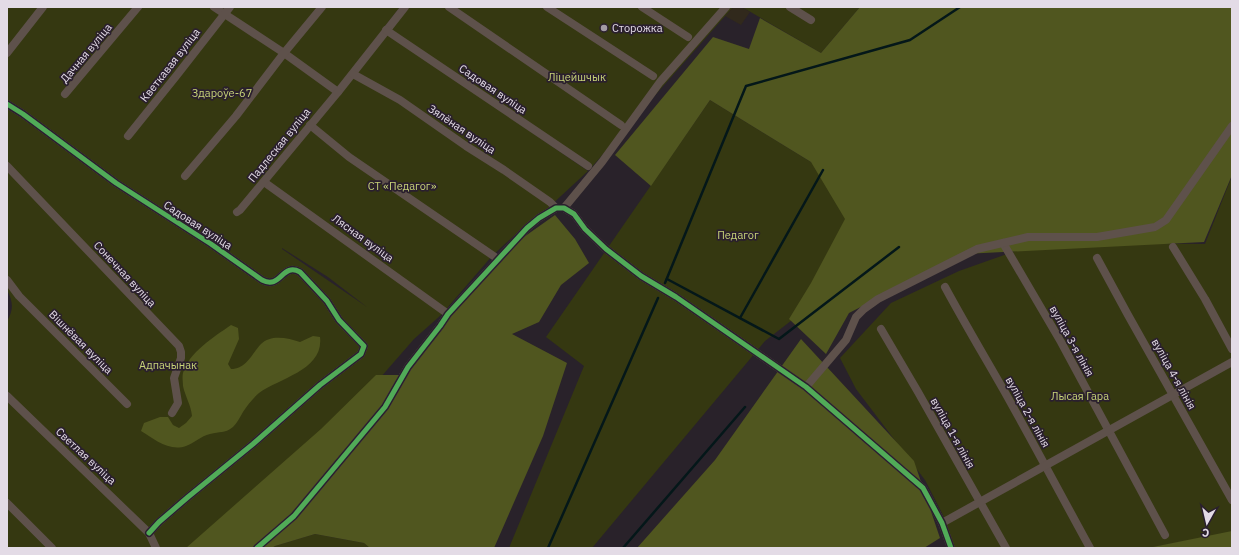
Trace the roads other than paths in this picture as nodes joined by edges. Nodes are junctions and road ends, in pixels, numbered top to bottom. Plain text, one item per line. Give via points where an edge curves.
1 (43, 7) edge
2 (138, 7) edge
3 (214, 7) edge
4 (230, 7) edge
5 (322, 7) edge
6 (405, 7) edge
7 (449, 7) edge
8 (547, 7) edge
9 (642, 7) edge
10 (726, 7) edge
11 (790, 7) edge
12 (224, 14) junction
13 (811, 20) dead end
14 (386, 30) junction
15 (688, 37) dead end
16 (7, 53) edge
17 (284, 53) junction
18 (353, 74) junction
19 (653, 76) dead end
20 (338, 92) junction
21 (66, 94) dead end
22 (7, 104) edge
23 (622, 125) dead end
24 (310, 126) junction
25 (1232, 126) edge
26 (128, 136) dead end
27 (7, 166) edge
28 (588, 166) dead end
29 (185, 176) dead end
30 (264, 182) junction
31 (560, 208) junction
32 (237, 212) dead end
33 (1003, 243) junction
34 (1172, 247) dead end
35 (1097, 258) dead end
36 (498, 259) junction
37 (7, 280) edge
38 (945, 287) dead end
39 (448, 314) junction
40 (881, 329) dead end
41 (1232, 348) edge
42 (1232, 362) edge
43 (806, 387) junction
44 (1173, 395) junction
45 (7, 396) edge
46 (127, 404) dead end
47 (172, 413) dead end
48 (1109, 430) junction
49 (1044, 466) junction
50 (1232, 500) edge
51 (979, 501) junction
52 (7, 503) edge
53 (942, 523) junction
54 (149, 533) junction
55 (1164, 535) dead end
56 (52, 548) edge
57 (156, 548) edge
58 (257, 548) edge
59 (951, 548) edge
60 (1006, 548) edge
61 (1090, 548) edge

1 - 16 street
2 - 21 street, Дачная вуліца
3 - 12 street
4 - 12 street, Кветкавая вуліца
5 - 17 street
6 - 14 street, Падлеская вуліца
7 - 23 street
8 - 19 street
9 - 15 street
10 - 31 street via 660,82 602,162
11 - 13 street
12 - 17 street
12 - 26 street, Кветкавая вуліца
14 - 18 street, Падлеская вуліца
14 - 28 street, Садовая вуліца
17 - 20 street
17 - 29 street via 236,116
18 - 20 street, Падлеская вуліца
18 - 31 street, Зялёная вуліца via 400,100
20 - 24 street, Падлеская вуліца
22 - 54 street, Садовая вуліца via 116,184 267,282 274,282 290,270 296,269 327,301 339,320 364,346 361,354 320,385
24 - 30 street, Падлеская вуліца
24 - 36 street via 349,157
25 - 33 street via 1166,220 1155,227 1097,237 1028,237
27 - 47 street, Сонечная вуліца via 179,346 181,358 174,378 178,403
30 - 32 street, Падлеская вуліца
30 - 39 street, Лясная вуліца
31 - 36 street via 539,218
31 - 43 street, Зялёная вуліца via 574,214 585,229 606,249 641,276 676,297
33 - 43 street via 977,249 878,299 864,309 856,317 846,340
33 - 48 street, вуліца 3-я лінія
34 - 41 street
35 - 44 street, вуліца 4-я лінія
36 - 39 street
37 - 46 street, Вішнёвая вуліца via 18,296
38 - 49 street, вуліца 2-я лінія
39 - 58 street via 408,367 385,407 294,516
40 - 51 street, вуліца 1-я лінія
42 - 44 street
43 - 53 street, Зялёная вуліца via 923,488
44 - 48 street
44 - 50 street, вуліца 4-я лінія
45 - 54 street, Светлая вуліца
48 - 49 street
48 - 55 street, вуліца 3-я лінія
49 - 51 street
49 - 61 street, вуліца 2-я лінія
51 - 53 street
51 - 60 street, вуліца 1-я лінія
52 - 56 street
53 - 59 street, Зялёная вуліца
54 - 57 street

